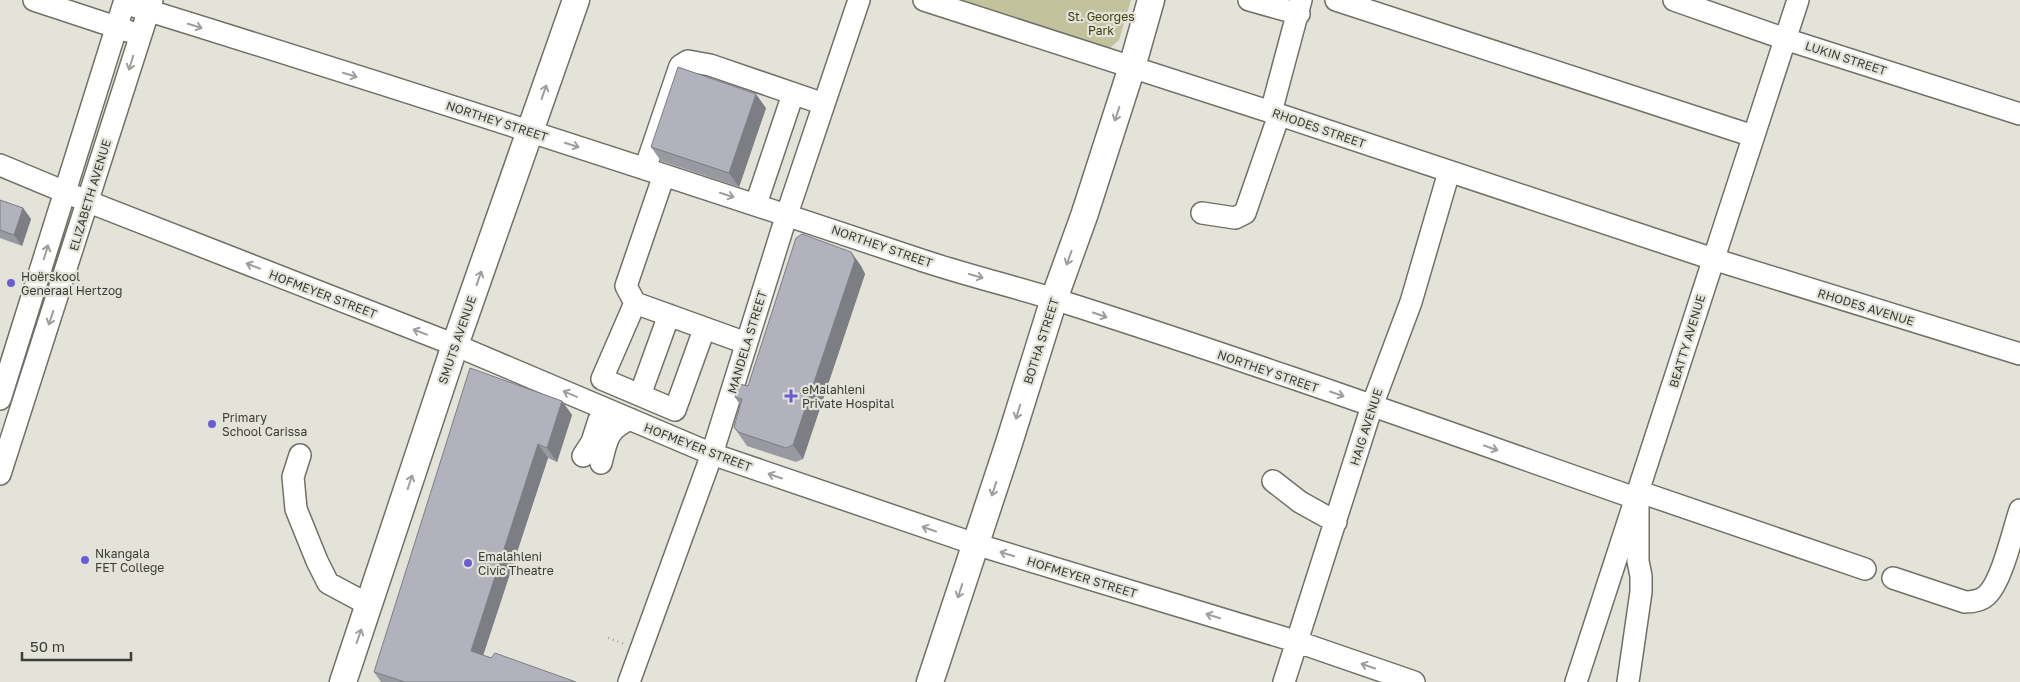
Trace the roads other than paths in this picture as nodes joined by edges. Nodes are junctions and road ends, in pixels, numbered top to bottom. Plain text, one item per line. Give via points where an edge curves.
1 (34, 0) edge
2 (576, 0) edge
3 (859, 0) edge
4 (924, 0) edge
5 (1151, 0) edge
6 (1249, 0) edge
7 (1336, 0) edge
8 (1674, 0) edge
9 (1798, 0) edge
10 (125, 2) edge
11 (151, 6) edge
12 (1300, 7) edge
13 (116, 28) junction
14 (140, 35) junction
15 (1785, 39) junction
16 (1132, 68) junction
17 (793, 94) junction
18 (824, 104) junction
19 (1275, 113) junction
20 (2020, 114) edge
21 (530, 131) junction
22 (1753, 136) junction
23 (0, 165) edge
24 (654, 172) junction
25 (1449, 172) junction
26 (65, 192) junction
27 (89, 202) junction
28 (756, 204) junction
29 (1202, 213) dead end
30 (787, 214) junction
31 (1713, 259) junction
32 (1054, 299) junction
33 (635, 302) junction
34 (669, 316) junction
35 (701, 338) dead end
36 (746, 343) junction
37 (455, 345) junction
38 (2020, 354) edge
39 (640, 395) junction
40 (0, 399) edge
41 (596, 405) junction
42 (1372, 406) junction
43 (630, 419) junction
44 (712, 454) junction
45 (300, 456) dead end
46 (0, 474) edge
47 (1273, 481) dead end
48 (1639, 496) junction
49 (2020, 510) edge
50 (1336, 522) junction
51 (975, 544) junction
52 (1865, 568) dead end
53 (1893, 578) dead end
54 (369, 605) junction
55 (1298, 642) junction
56 (343, 682) edge
57 (629, 682) edge
58 (930, 682) edge
59 (1284, 682) edge
60 (1414, 682) edge
61 (1576, 682) edge
62 (1628, 682) edge

1 - 13 street
21 -> 2 main road, SMUTS AVENUE
3 - 18 street, MANDELA STREET
4 - 16 street, RHODES STREET
5 - 16 main road, BOTHA STREET
6 - 12 street
7 - 22 street
8 - 15 street, LUKIN STREET
9 - 15 street, BEATTY AVENUE
10 - 11 street, NORTHEY STREET
10 - 13 street, ELIZABETH AVENUE
11 - 14 street, ELIZABETH AVENUE
11 -> 21 street, NORTHEY STREET
12 - 19 street
13 - 14 street
13 - 26 street, ELIZABETH AVENUE
14 -> 27 street, ELIZABETH AVENUE
15 - 20 street, LUKIN STREET
15 - 22 street, BEATTY AVENUE
16 - 19 street, RHODES STREET
16 -> 32 main road, BOTHA STREET
17 - 18 street
17 - 24 street via 710,64 692,60 683,63
17 - 28 street
18 - 30 street, MANDELA STREET
19 - 25 street, RHODES STREET
19 - 29 street via 1245,213 1234,218
21 -> 24 street, NORTHEY STREET
37 -> 21 main road, SMUTS AVENUE
22 - 31 street, BEATTY AVENUE
23 - 26 street, HOFMEYER STREET
24 -> 28 street, NORTHEY STREET
24 - 33 street via 626,286
25 - 31 street, RHODES STREET
25 - 42 street, HAIG AVENUE via 1411,302
26 - 27 street, HOFMEYER STREET
40 -> 26 street, ELIZABETH AVENUE
37 -> 27 street, HOFMEYER STREET
27 -> 46 street, ELIZABETH AVENUE
28 - 30 street, NORTHEY STREET
30 -> 32 street, NORTHEY STREET via 929,262
30 - 36 street, MANDELA STREET
31 - 38 street, RHODES AVENUE
31 - 48 street, BEATTY AVENUE
32 -> 42 street, NORTHEY STREET
32 -> 51 main road, BOTHA STREET
33 - 34 street
33 - 39 street via 602,379
34 - 36 street
34 - 39 street
35 - 39 street via 675,410
36 - 44 street, MANDELA STREET
41 -> 37 street, HOFMEYER STREET
54 -> 37 main road, SMUTS AVENUE
41 - 43 street, HOFMEYER STREET
41 - 43 street via 599,425 592,442 592,459 605,446 612,430
42 -> 48 street, NORTHEY STREET
42 - 50 street, HAIG AVENUE
43 - 44 street, HOFMEYER STREET
51 -> 44 street, HOFMEYER STREET
44 - 57 street, MANDELA STREET
45 - 54 street via 293,477 296,509 317,560 328,583
47 - 50 street via 1300,502
48 - 52 street, NORTHEY STREET
48 - 61 street, BEATTY AVENUE
48 - 62 street via 1637,551 1641,592
49 - 53 street via 1996,583 1987,595 1977,601 1965,602
50 - 55 street, HAIG AVENUE
55 -> 51 street, HOFMEYER STREET
51 -> 58 main road, BOTHA STREET
56 -> 54 main road, SMUTS AVENUE
55 - 59 street, HAIG AVENUE
60 -> 55 street, HOFMEYER STREET

